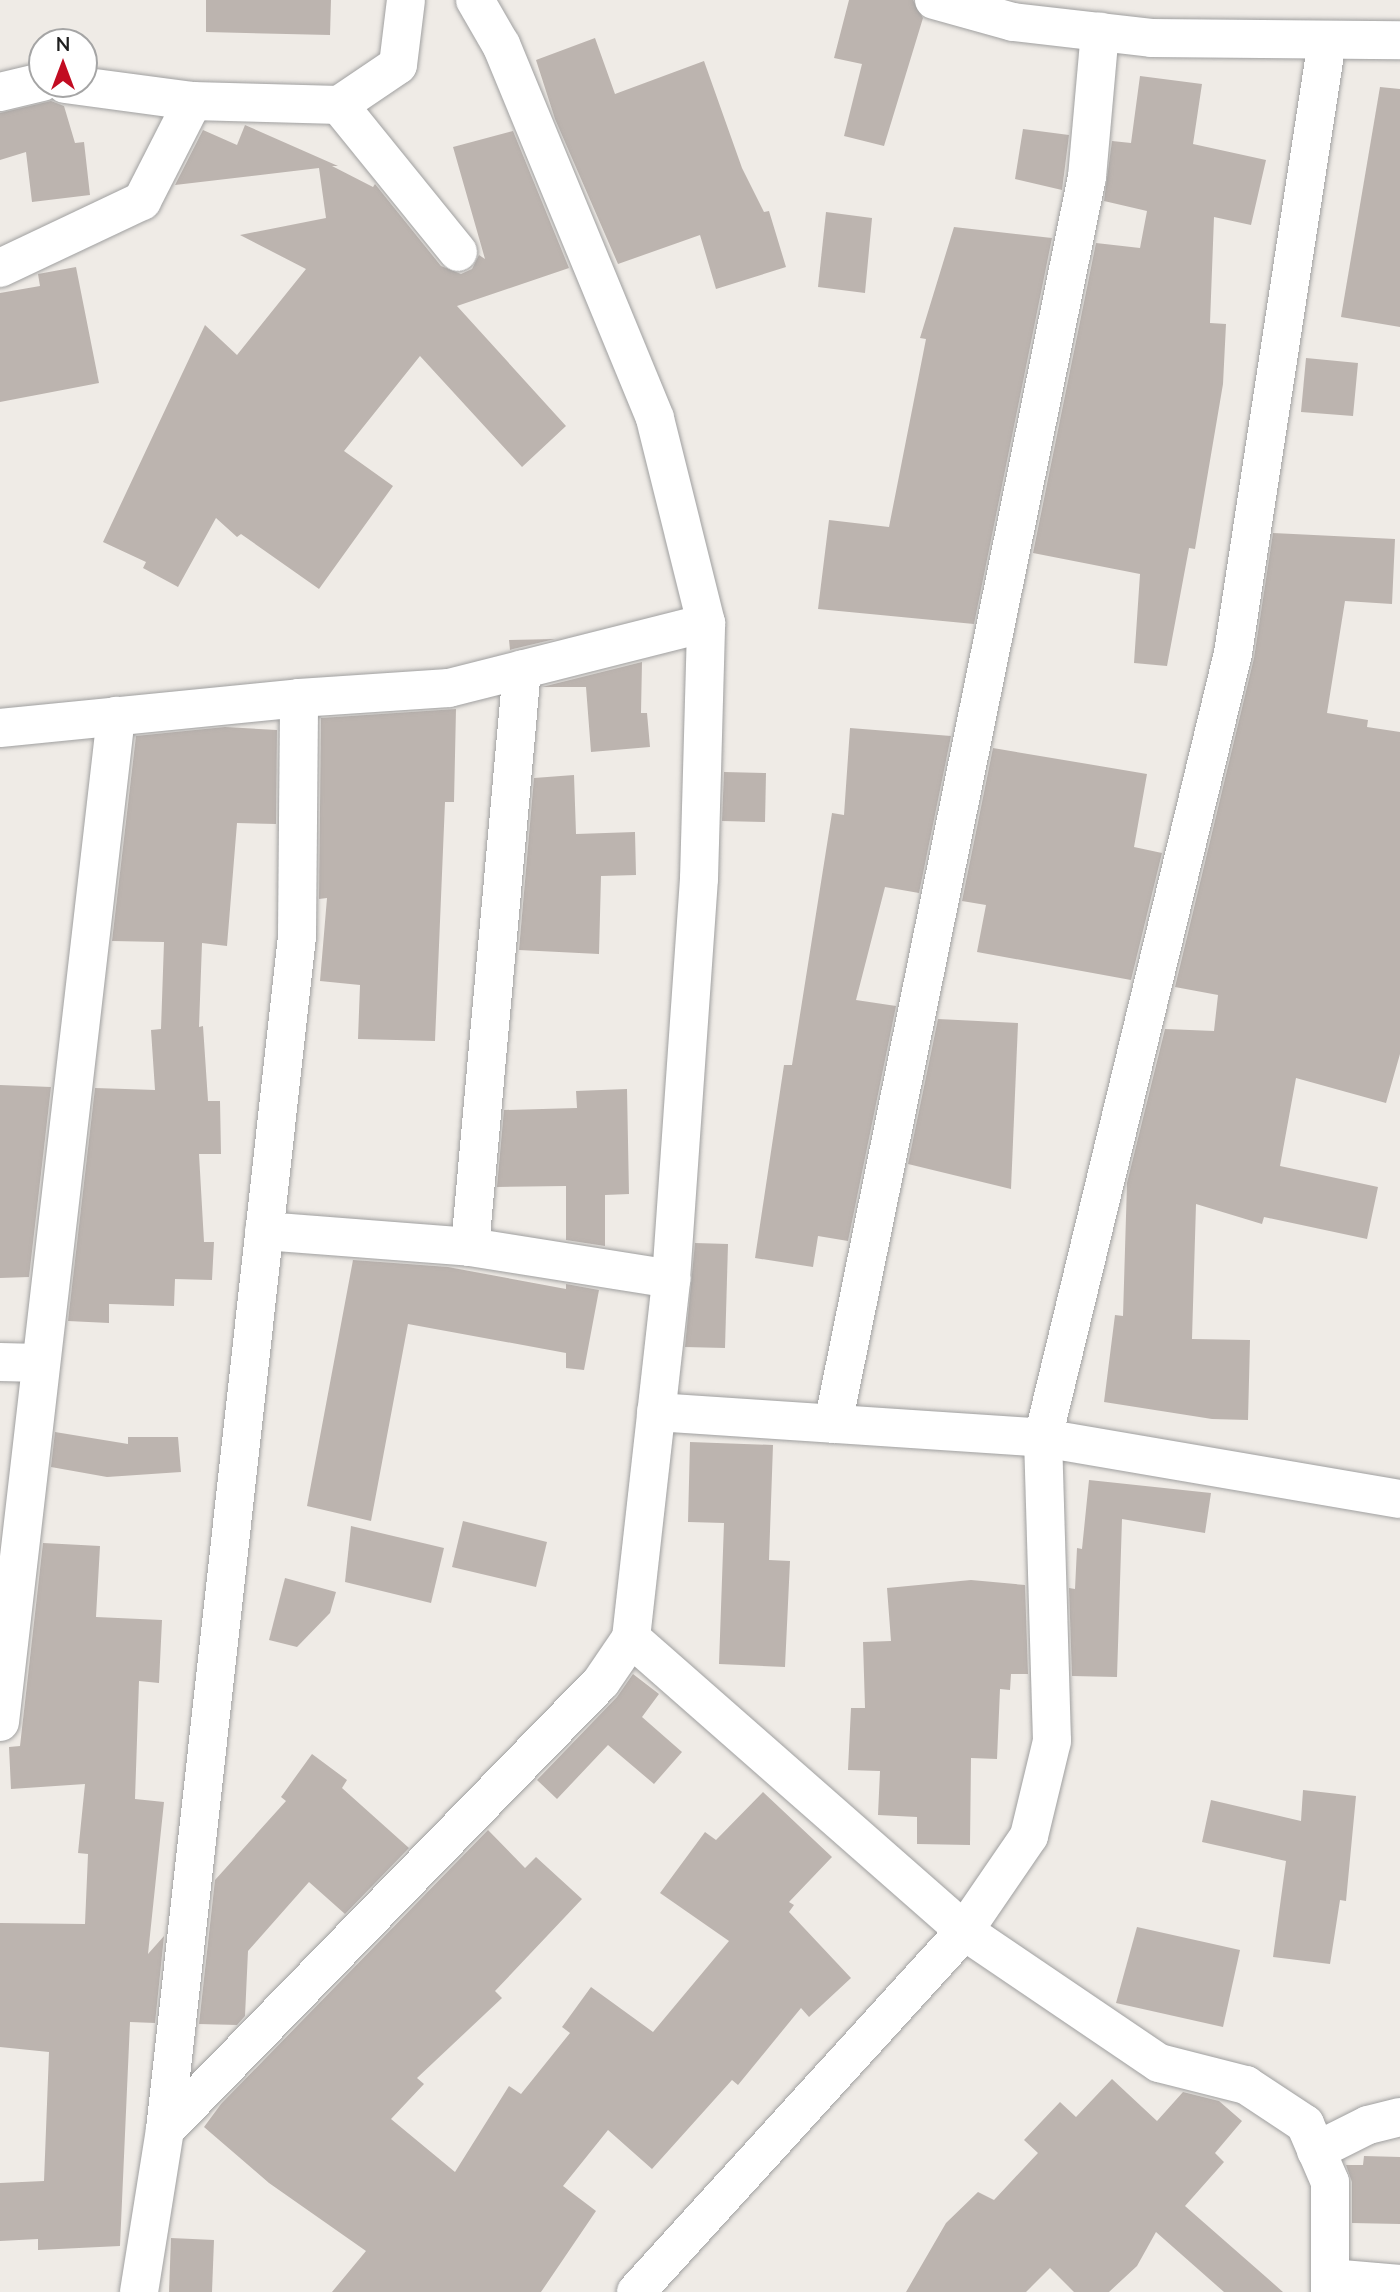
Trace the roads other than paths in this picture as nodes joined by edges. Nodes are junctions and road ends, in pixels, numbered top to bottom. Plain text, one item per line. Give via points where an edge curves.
1 (406, 0) edge
2 (475, 0) edge
3 (934, 0) edge
4 (1042, 12) edge
5 (1100, 32) junction
6 (1400, 40) edge
7 (1327, 41) junction
8 (28, 85) edge
9 (98, 88) edge
10 (0, 92) edge
11 (194, 101) junction
12 (340, 105) junction
13 (458, 252) dead end
14 (0, 268) edge
15 (706, 623) junction
16 (522, 669) junction
17 (299, 698) junction
18 (116, 716) junction
19 (0, 728) edge
20 (264, 1231) junction
21 (470, 1247) junction
22 (671, 1279) junction
23 (0, 1362) edge
24 (41, 1363) junction
25 (656, 1412) junction
26 (833, 1424) junction
27 (1044, 1438) junction
28 (1400, 1499) edge
29 (631, 1638) junction
30 (0, 1722) edge
31 (964, 1931) junction
32 (1400, 2117) edge
33 (165, 2130) junction
34 (1316, 2151) junction
35 (1400, 2284) edge
36 (1331, 2285) edge
37 (139, 2292) edge
38 (636, 2292) edge

1 - 12 street via 398,65
2 - 15 street via 501,45 655,418
3 - 4 street
4 - 5 street
5 - 7 street via 1151,38
5 - 26 street via 1087,177
6 - 7 street
7 - 27 street via 1233,653
8 - 10 street
9 - 11 street
11 - 12 street
11 - 14 street via 142,201
12 - 13 street
15 - 16 street
15 - 22 street via 699,879
16 - 17 street via 449,688
16 - 21 street
17 - 18 street
17 - 20 street via 297,936
18 - 19 street
18 - 24 street
20 - 21 street
20 - 33 street
21 - 22 street
22 - 25 street
23 - 24 street
24 - 30 street
25 - 26 street
25 - 29 street
26 - 27 street
27 - 28 street
27 - 31 street via 1052,1741 1029,1836
29 - 31 street
29 - 33 street via 601,1682
31 - 34 street via 1159,2063 1247,2085 1305,2124
31 - 38 street
32 - 34 street via 1368,2125
33 - 37 street
34 - 36 street via 1331,2182
35 - 36 street

